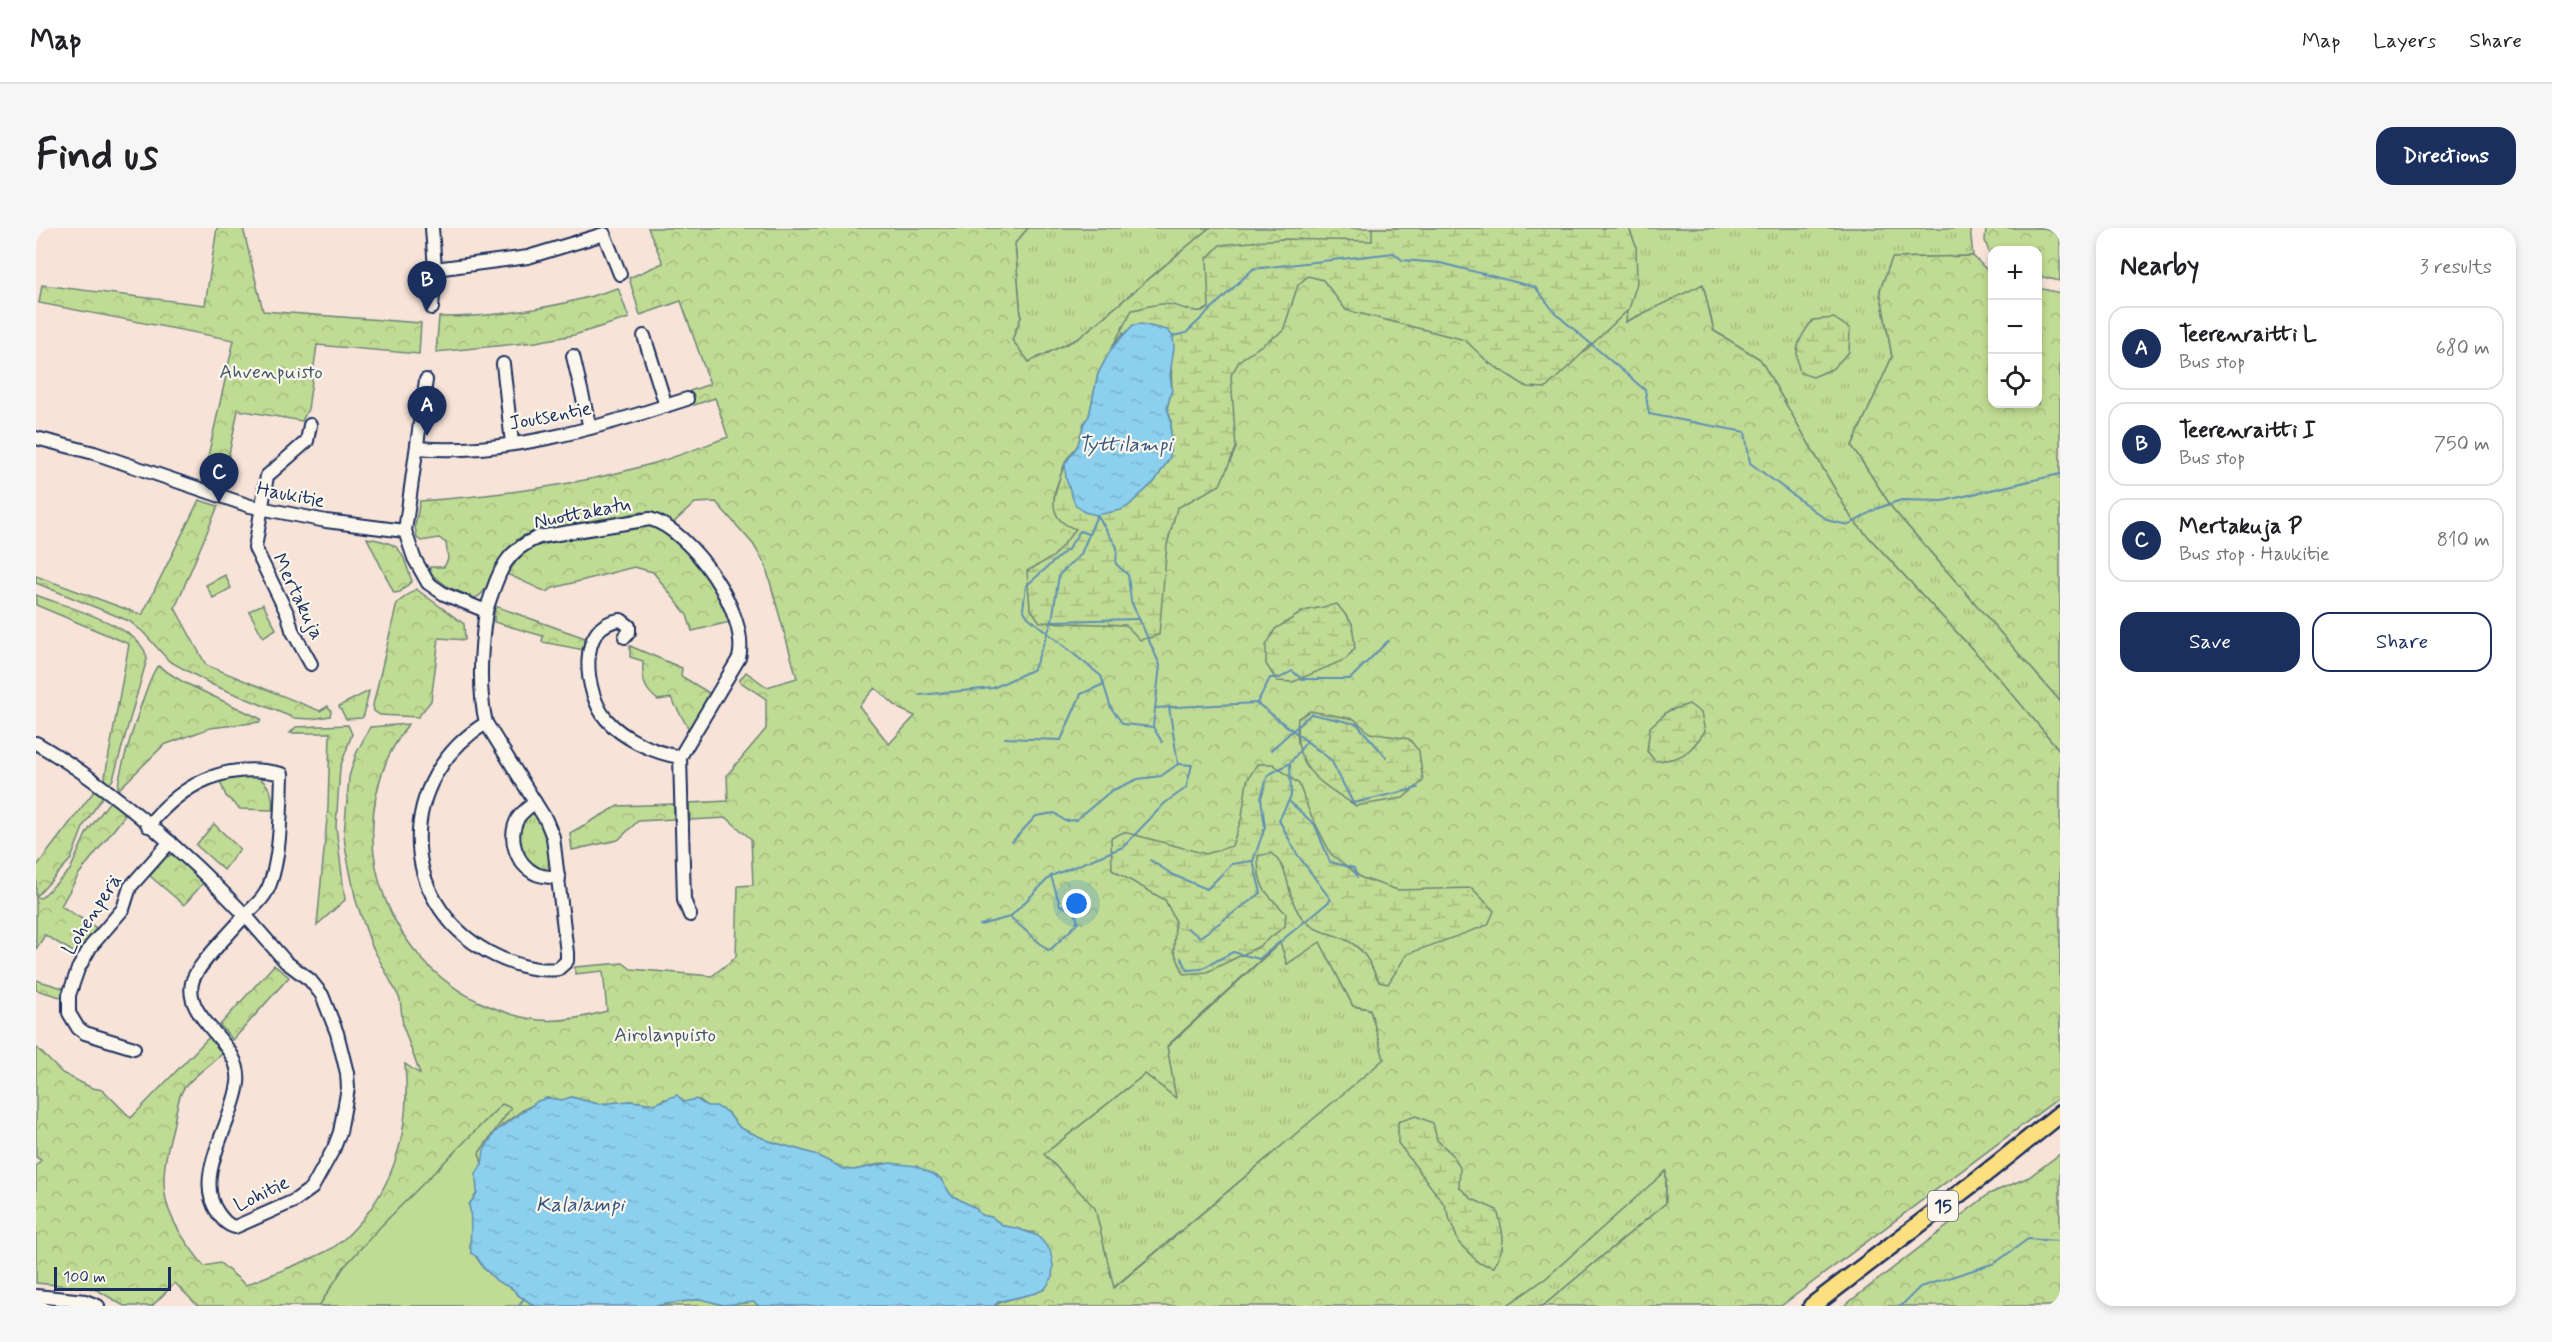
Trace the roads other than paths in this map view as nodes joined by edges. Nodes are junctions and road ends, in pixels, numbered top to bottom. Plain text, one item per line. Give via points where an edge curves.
1 (432, 228) edge
2 (603, 231) edge
3 (435, 269) junction
4 (620, 274) dead end
5 (432, 308) dead end
6 (644, 336) dead end
7 (573, 356) dead end
8 (503, 364) dead end
9 (426, 380) dead end
10 (687, 399) dead end
11 (666, 406) junction
12 (310, 425) dead end
13 (590, 428) junction
14 (36, 438) edge
15 (512, 443) junction
16 (418, 448) junction
17 (261, 508) junction
18 (405, 531) junction
19 (486, 611) junction
20 (625, 637) dead end
21 (311, 663) dead end
22 (486, 723) junction
23 (36, 743) edge
24 (680, 757) junction
25 (535, 802) junction
26 (148, 826) junction
27 (170, 842) junction
28 (559, 878) junction
29 (246, 915) junction
30 (690, 915) dead end
31 (134, 1048) dead end
32 (2060, 1114) edge
33 (36, 1296) edge
34 (98, 1306) edge
35 (1812, 1306) edge

1 - 3 street
2 - 3 street via 528,257
2 - 4 street
3 - 5 street
6 - 11 street
7 - 13 street
8 - 15 street
9 - 16 street
10 - 11 street, Joutsentie
11 - 13 street, Joutsentie
12 - 17 street, Mertakuja via 307,441 267,476
13 - 15 street, Joutsentie
14 - 17 street, Haukitie
15 - 16 street, Joutsentie via 456,449
16 - 18 street
17 - 18 street, Haukitie
17 - 21 street, Mertakuja via 255,548
18 - 19 street via 428,582 444,594
19 - 22 street, Nuottakatu via 481,690
19 - 24 street, Nuottakatu via 510,554 525,543 539,537 640,520 666,527 693,550 718,584 730,605 741,642 734,669
20 - 24 street via 629,626 621,620 607,622 591,645 589,684 594,700 608,722 621,733
22 - 25 street
22 - 28 street via 456,745 442,762 423,806 419,829 422,869 437,905 469,941 504,961 552,970 563,966 567,953
23 - 26 street, Lohitie via 108,792
24 - 30 street via 684,900
25 - 28 street via 553,837
25 - 28 street via 517,821 514,846 527,868 538,875
26 - 27 street, Lohitie
26 - 29 street via 169,803 196,783 242,769 282,774 273,872 264,896
27 - 29 street, Lohitie
27 - 31 street, Lohenperä via 130,887 123,909 91,946 69,995 69,1013 78,1028
29 - 29 street, Lohitie via 198,969 191,984 196,1009 230,1053 238,1073 231,1113 208,1181 212,1203 226,1223 236,1227 294,1201 312,1188 340,1132 348,1088 337,1033 321,995
32 - 35 highway, 15
33 - 34 street

